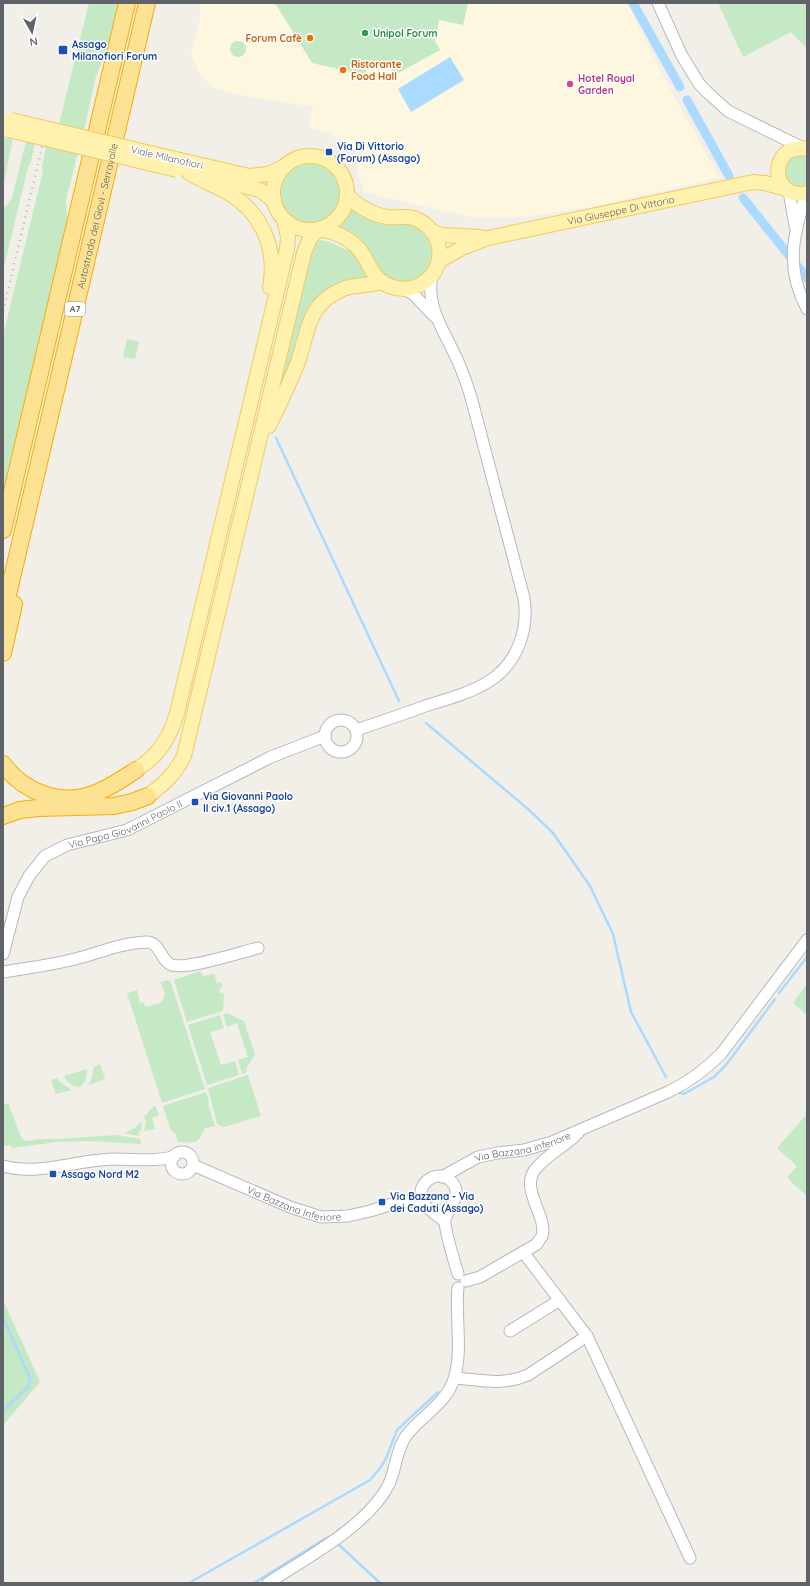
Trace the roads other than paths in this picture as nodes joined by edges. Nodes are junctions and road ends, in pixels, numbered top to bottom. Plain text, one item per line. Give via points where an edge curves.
1 (127, 3) edge
2 (147, 3) edge
3 (658, 3) edge
4 (7, 124) edge
5 (781, 136) junction
6 (806, 149) edge
7 (780, 161) junction
8 (284, 166) junction
9 (182, 167) junction
10 (753, 182) junction
11 (787, 190) junction
12 (347, 194) junction
13 (807, 194) edge
14 (274, 201) junction
15 (284, 220) junction
16 (319, 229) junction
17 (795, 229) junction
18 (433, 232) junction
19 (488, 238) junction
20 (439, 261) junction
21 (432, 275) junction
22 (382, 282) junction
23 (404, 289) junction
24 (807, 309) edge
25 (437, 319) junction
26 (266, 339) junction
27 (256, 454) junction
28 (26, 517) junction
29 (3, 530) edge
30 (3, 616) edge
31 (3, 653) edge
32 (356, 730) junction
33 (325, 736) junction
34 (3, 764) edge
35 (136, 770) joint
36 (148, 796) joint
37 (3, 816) edge
38 (807, 940) edge
39 (258, 948) dead end
40 (3, 954) edge
41 (3, 972) edge
42 (583, 1129) junction
43 (174, 1157) junction
44 (193, 1165) junction
45 (3, 1166) edge
46 (462, 1166) junction
47 (442, 1177) junction
48 (454, 1186) junction
49 (421, 1189) junction
50 (399, 1202) junction
51 (428, 1207) junction
52 (450, 1207) junction
53 (445, 1222) junction
54 (523, 1252) junction
55 (462, 1277) junction
56 (560, 1300) junction
57 (510, 1331) dead end
58 (587, 1336) junction
59 (455, 1378) junction
60 (690, 1558) dead end
61 (268, 1583) edge

1 - 29 highway, Autostrada dei Giovi - Serravalle / A7
2 - 28 highway, Autostrada dei Giovi - Serravalle / A7
3 - 5 street via 682,56 700,85 728,110
4 - 9 main road, Viale Milanofiori, bridge
5 - 6 street
5 - 7 street via 783,143
6 - 7 main road via 791,150
7 - 10 main road via 767,175
7 - 11 main road via 778,176
8 - 9 main road, Viale Milanofiori via 268,174 249,176
8 - 12 main road via 304,157 323,158 342,174
8 - 14 main road via 275,180
9 - 14 main road, Viale Milanofiori via 260,190
9 - 26 main road via 242,202 255,215 265,234 272,266 271,285 264,314
10 - 11 main road via 765,182
10 - 19 main road, Via Giuseppe Di Vittorio
11 - 13 main road
11 - 17 street
12 - 16 main road via 344,206 336,218
12 - 18 main road via 353,202 369,210 387,217 412,218
13 - 17 street
14 - 15 main road
15 - 16 main road via 300,228
15 - 26 main road via 288,236 287,249
16 - 22 main road via 347,238 363,254 374,274
16 - 27 main road via 310,238 304,252
17 - 24 street via 794,278
18 - 19 main road, Via Giuseppe Di Vittorio via 442,235
18 - 20 main road via 439,247
19 - 20 main road, Via Giuseppe Di Vittorio
20 - 21 main road
21 - 23 main road via 419,286
21 - 25 street via 431,298
22 - 23 main road via 394,288
22 - 27 main road via 342,289 327,298 314,312 308,324 297,366
23 - 25 street via 423,303
25 - 32 street via 471,397 524,598 525,626 512,659 488,682
26 - 35 main road via 176,717 170,734 160,749
27 - 36 main road via 184,756 166,783
28 - 30 highway, Autostrada dei Giovi - Serravalle / A7
28 - 31 highway via 14,602
32 - 33 street via 349,722 338,720 329,726
32 - 33 street via 355,744 343,752 334,751
33 - 40 street, Via Papa Giovanni Paolo II via 271,758 128,830 67,845 45,856 29,876 18,897
34 - 35 highway via 17,780 32,789 66,798 102,791
36 - 37 highway via 114,806 20,810
38 - 42 street, Via Bazzana inferiore via 721,1054 709,1066 687,1083
39 - 41 street via 202,963 176,966 169,963 155,945 146,942 109,948 75,959
42 - 46 street, Via Bazzana inferiore via 538,1146 478,1157
42 - 54 street via 571,1141 542,1161 533,1172 532,1195 543,1230 537,1244
43 - 44 street via 186,1153 192,1158
43 - 44 street via 172,1167 180,1174 190,1171
43 - 45 street via 150,1161 112,1159 23,1170
44 - 50 street, Via Bazzana Inferiore via 290,1207 321,1216 348,1216
46 - 47 street, Via Bazzana inferiore
46 - 48 street, Via Bazzana inferiore
47 - 48 street via 447,1178
47 - 49 street via 427,1180
48 - 52 street via 456,1195
49 - 50 street, Via Bazzana Inferiore
49 - 51 street via 421,1199
50 - 51 street, Via Bazzana Inferiore via 418,1201
51 - 52 street via 442,1211
51 - 53 street
52 - 53 street
53 - 55 street
54 - 55 street via 480,1277
54 - 56 street
55 - 59 street via 454,1276 452,1280 458,1288 459,1321
56 - 57 street
56 - 58 street
58 - 59 street via 528,1375 507,1382
58 - 60 street
59 - 61 street via 443,1399 402,1442 389,1484 376,1503 346,1532

